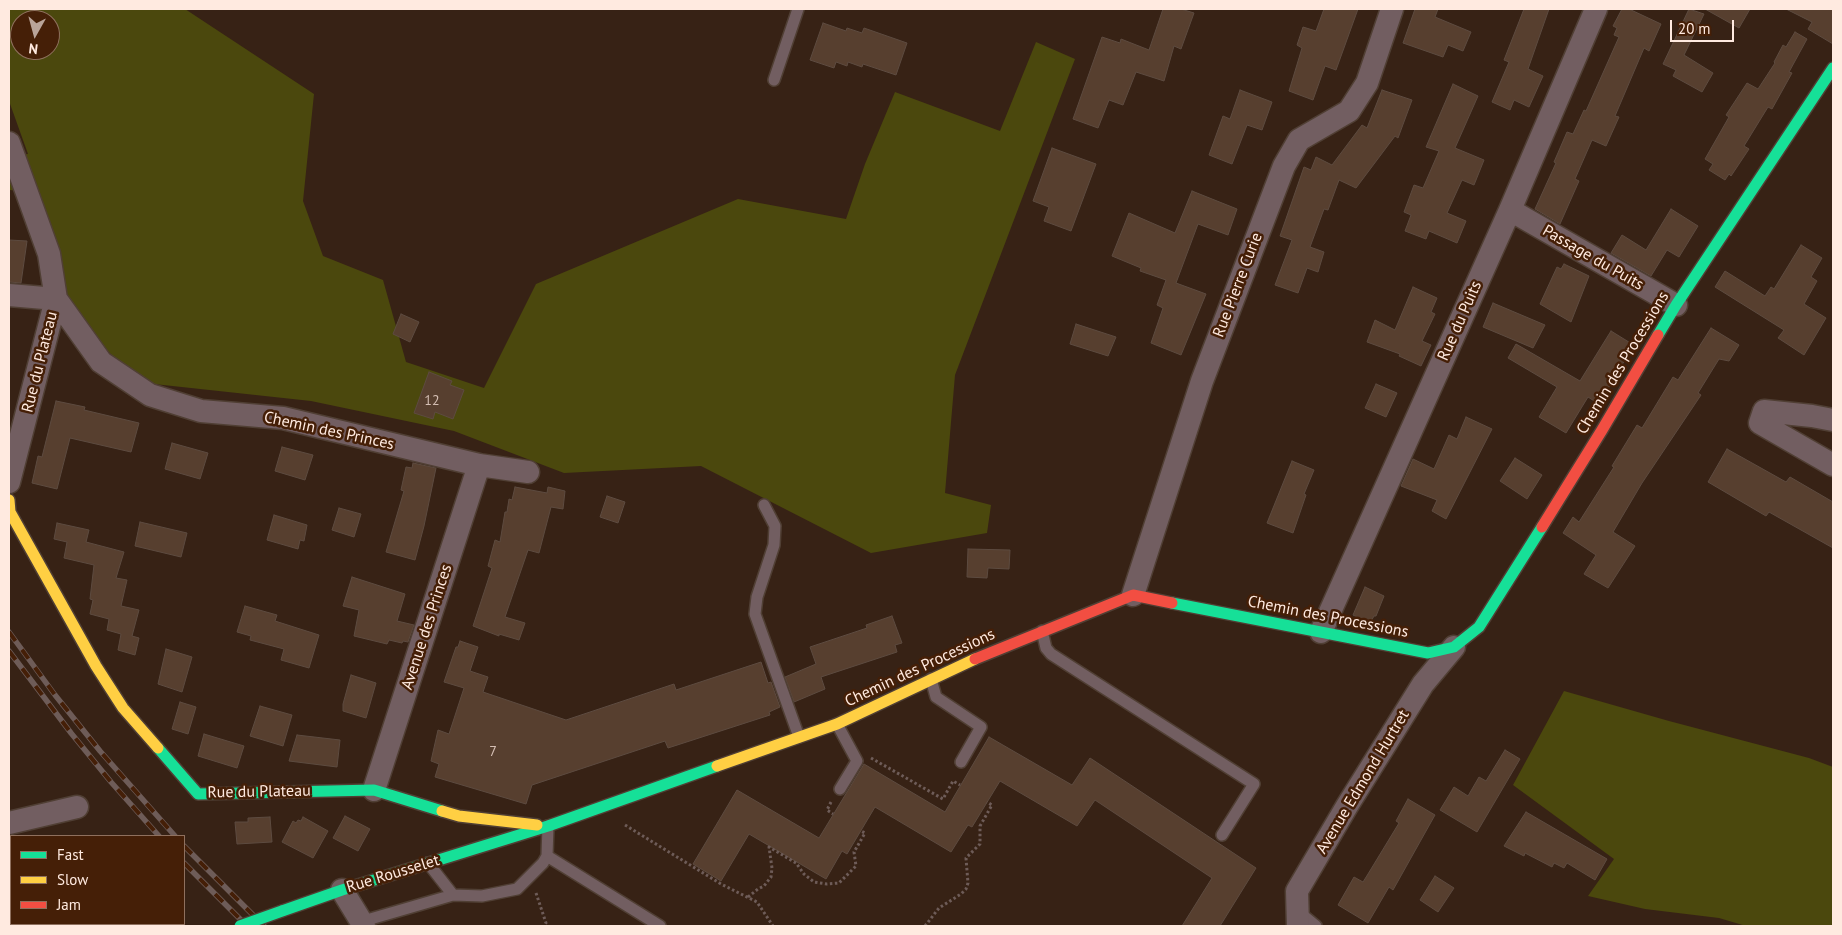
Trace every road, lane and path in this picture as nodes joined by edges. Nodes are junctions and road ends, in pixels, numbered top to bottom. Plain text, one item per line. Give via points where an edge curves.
1 (798, 9) edge
2 (1392, 9) edge
3 (1596, 9) edge
4 (1833, 68) edge
5 (774, 80) dead end
6 (9, 142) edge
7 (1510, 210) junction
8 (9, 295) edge
9 (56, 299) junction
10 (1676, 305) junction
11 (1833, 420) edge
12 (479, 465) junction
13 (1833, 465) edge
14 (528, 472) dead end
15 (9, 482) edge
16 (9, 500) edge
17 (764, 505) dead end
18 (1132, 595) junction
19 (1042, 631) junction
20 (1321, 632) junction
21 (1454, 648) junction
22 (931, 679) junction
23 (837, 724) junction
24 (799, 737) junction
25 (857, 761) junction
26 (961, 762) dead end
27 (960, 786) dead end
28 (840, 789) dead end
29 (374, 790) junction
30 (987, 802) dead end
31 (607, 805) junction
32 (77, 807) dead end
33 (9, 823) edge
34 (548, 826) junction
35 (861, 831) dead end
36 (1222, 835) dead end
37 (547, 856) junction
38 (428, 863) junction
39 (530, 876) junction
40 (342, 890) junction
41 (453, 895) junction
42 (748, 897) junction
43 (1298, 919) edge
44 (362, 924) edge
45 (240, 926) edge
46 (544, 926) edge
47 (660, 926) edge
48 (773, 926) edge
49 (925, 926) edge
50 (1316, 926) edge

1 - 5 lane
2 - 18 street, Rue Pierre Curie via 1367,83 1349,111 1299,140 1284,166 1202,381
3 - 7 street, Rue du Puits
4 - 10 street, Chemin des Processions
6 - 9 street, Chemin des Princes via 49,254
7 - 10 street, Passage du Puits
7 - 20 street, Rue du Puits
8 - 9 street
9 - 12 street, Chemin des Princes via 101,362 150,395 201,411 283,418
9 - 15 street, Rue du Plateau
10 - 21 street, Chemin des Processions via 1479,627
11 - 13 street via 1764,411 1760,424
12 - 14 street, Chemin des Princes
12 - 29 street, Avenue des Princes
16 - 29 street, Rue du Plateau via 10,512 96,666 123,708 198,794
17 - 24 lane via 775,526 774,545 757,597 755,614
18 - 19 street, Chemin des Processions
18 - 20 street, Chemin des Processions
19 - 22 street, Chemin des Processions
19 - 36 lane via 1046,648 1052,654 1254,784
20 - 21 street, Chemin des Processions via 1428,652
21 - 43 street, Avenue Edmond Hurtret via 1423,684 1297,891
22 - 23 street, Chemin des Processions
22 - 26 lane via 936,697 981,727
23 - 24 street, Chemin des Processions
23 - 25 lane
24 - 31 street, Chemin des Processions
25 - 27 path via 862,752 943,799 953,781
25 - 28 lane
29 - 34 street, Rue du Plateau via 459,816
30 - 49 path via 992,805 980,826 980,844 966,858 966,889 940,908
31 - 34 street, Chemin des Processions
31 - 42 path via 614,819 720,884
32 - 33 street
34 - 37 lane
34 - 38 street, Rue Rousselet
35 - 42 path via 865,833 854,852 856,866 840,883 814,882 796,863 769,847 771,877
37 - 39 lane
37 - 47 lane
38 - 40 street, Rue Rousselet
38 - 41 lane
39 - 41 lane via 517,889 482,896
39 - 46 path via 546,923
40 - 44 street
40 - 45 street, Rue Rousselet, bridge
41 - 44 lane
42 - 48 path via 757,902
43 - 50 lane

